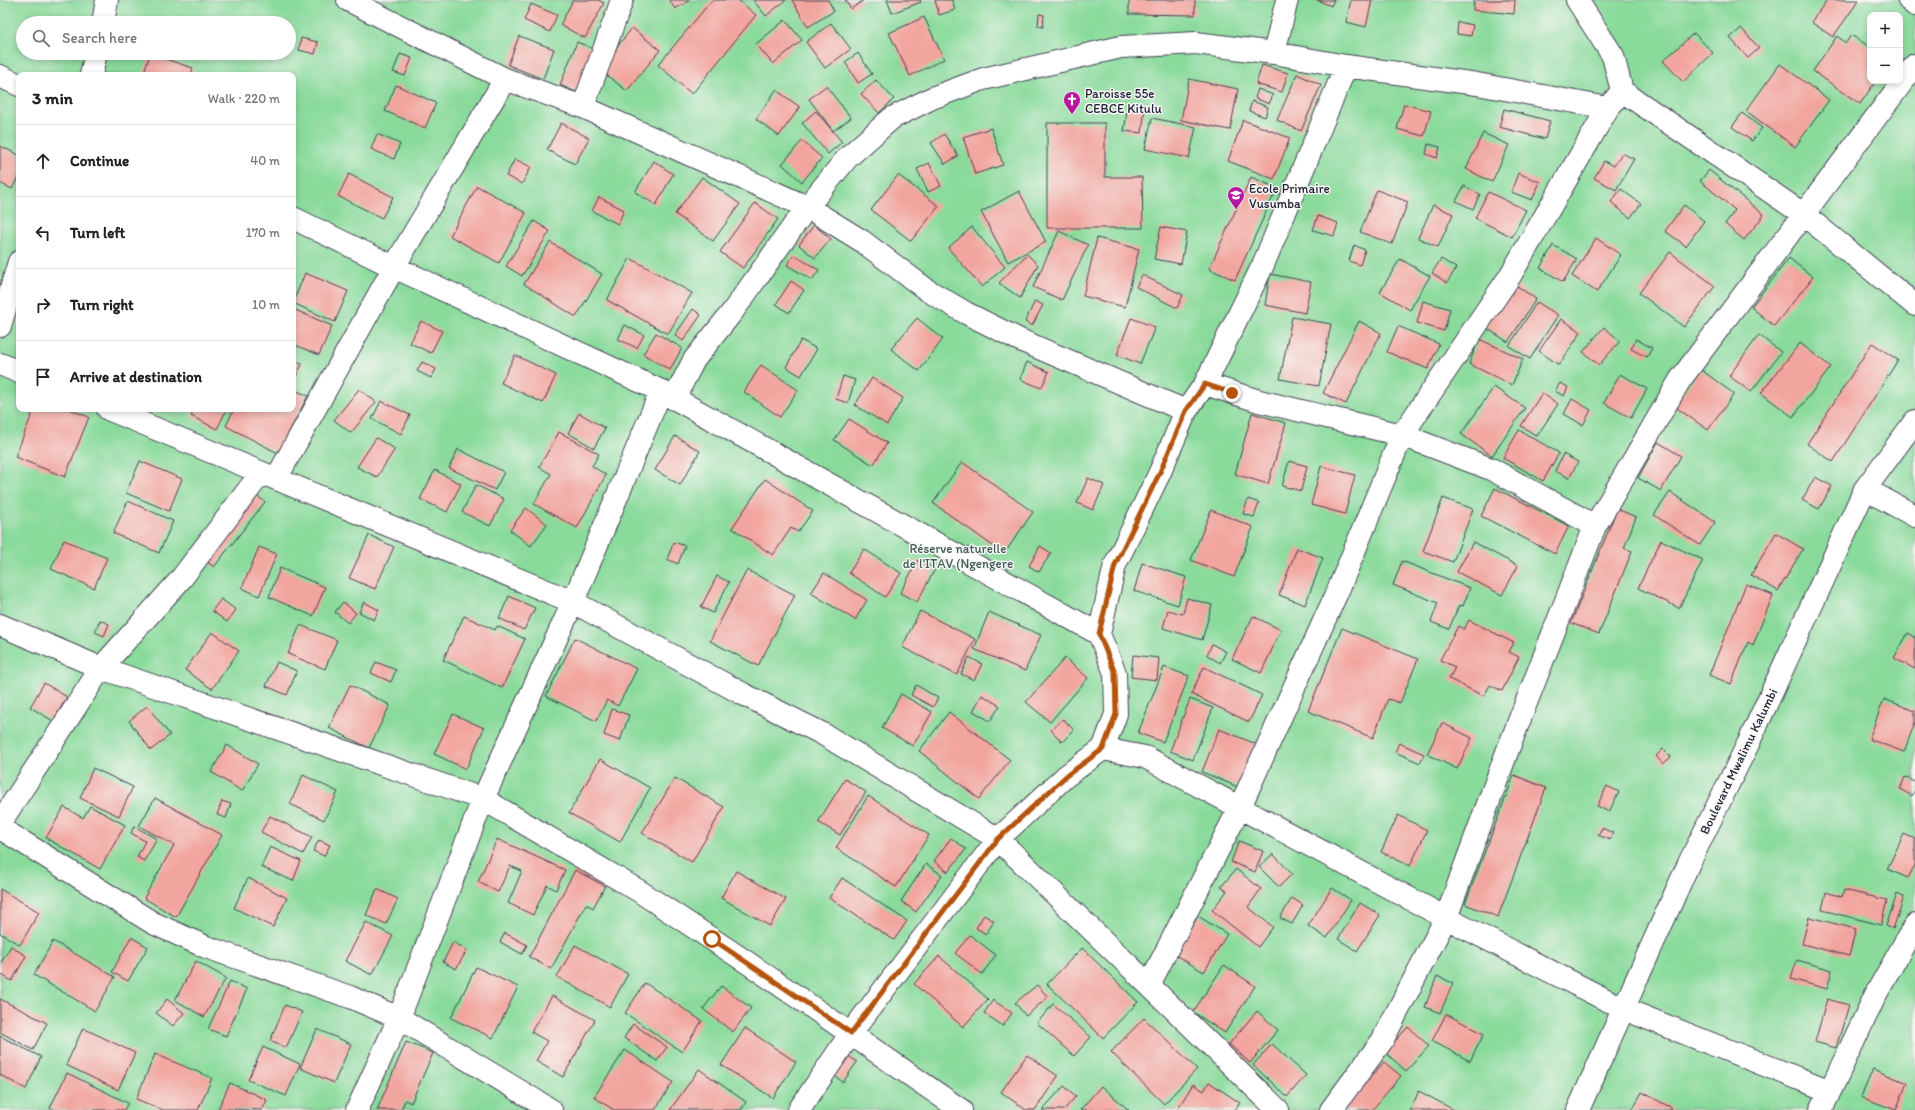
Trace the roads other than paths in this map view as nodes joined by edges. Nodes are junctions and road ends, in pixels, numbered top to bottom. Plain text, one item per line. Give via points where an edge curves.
1 (107, 0) edge
2 (348, 0) edge
3 (622, 0) edge
4 (1287, 0) edge
5 (1577, 0) edge
6 (1909, 0) edge
7 (1915, 5) edge
8 (104, 16) edge
9 (1274, 53) junction
10 (94, 60) edge
11 (1915, 65) edge
12 (1346, 66) junction
13 (92, 72) edge
14 (0, 76) edge
15 (505, 79) junction
16 (16, 84) edge
17 (1622, 91) junction
18 (582, 107) junction
19 (1608, 108) junction
20 (807, 207) junction
21 (1803, 214) junction
22 (296, 219) edge
23 (394, 268) junction
24 (16, 272) edge
25 (1915, 305) edge
26 (0, 326) edge
27 (0, 364) edge
28 (16, 371) edge
29 (1205, 384) junction
30 (668, 395) junction
31 (1186, 411) junction
32 (115, 412) edge
33 (1915, 421) edge
34 (1402, 436) junction
35 (268, 476) junction
36 (1865, 488) junction
37 (1915, 516) edge
38 (1595, 526) junction
39 (573, 602) junction
40 (0, 625) edge
41 (1099, 634) junction
42 (101, 668) junction
43 (1103, 749) junction
44 (483, 799) junction
45 (1240, 807) junction
46 (0, 823) edge
47 (0, 828) edge
48 (998, 839) junction
49 (1446, 918) junction
50 (1915, 925) edge
51 (1149, 985) junction
52 (1624, 1009) junction
53 (399, 1018) junction
54 (851, 1033) junction
55 (1825, 1101) edge
56 (357, 1110) edge
57 (551, 1110) edge
58 (799, 1110) edge
59 (961, 1110) edge
60 (1278, 1110) edge
61 (1330, 1110) edge
62 (1578, 1110) edge

1 - 8 street
2 - 15 street
3 - 18 street
4 - 9 street
5 - 17 street via 1612,56
6 - 7 street
9 - 12 street
9 - 20 street via 1196,42 1121,47 983,79 932,98 892,118 848,157
10 - 13 street
11 - 21 street
12 - 19 street via 1477,84
12 - 29 street via 1263,265
14 - 16 street
15 - 18 street
15 - 23 street
17 - 19 street
17 - 21 street
18 - 20 street
19 - 34 street via 1510,276
20 - 30 street
20 - 31 street via 862,241 927,290 966,313 1020,340
21 - 25 street
21 - 38 street via 1680,380
22 - 23 street
23 - 30 street
23 - 35 street
24 - 26 street
27 - 28 street
29 - 31 street
29 - 34 street via 1259,401
30 - 39 street
30 - 41 street
31 - 41 street via 1115,565
32 - 35 street
33 - 36 street, Boulevard Mwalimu Kalumbi
34 - 38 street via 1491,469
34 - 45 street via 1339,588
35 - 39 street
35 - 42 street
36 - 37 street
36 - 52 street, Boulevard Mwalimu Kalumbi via 1748,744 1689,863
38 - 49 street
39 - 44 street
39 - 48 street via 823,734
40 - 42 street
41 - 43 street via 1115,673 1116,714
42 - 44 street
42 - 46 street
43 - 45 street via 1145,757
43 - 48 street via 1066,776
44 - 53 street
44 - 54 street via 639,891
45 - 49 street
45 - 51 street
47 - 53 street via 153,923 206,947 350,997
48 - 51 street
48 - 54 street
49 - 52 street
49 - 61 street via 1382,1041
50 - 55 street via 1877,992
51 - 60 street
52 - 55 street
52 - 62 street, Boulevard Mwalimu Kalumbi
53 - 56 street
53 - 57 street
54 - 58 street
54 - 59 street

